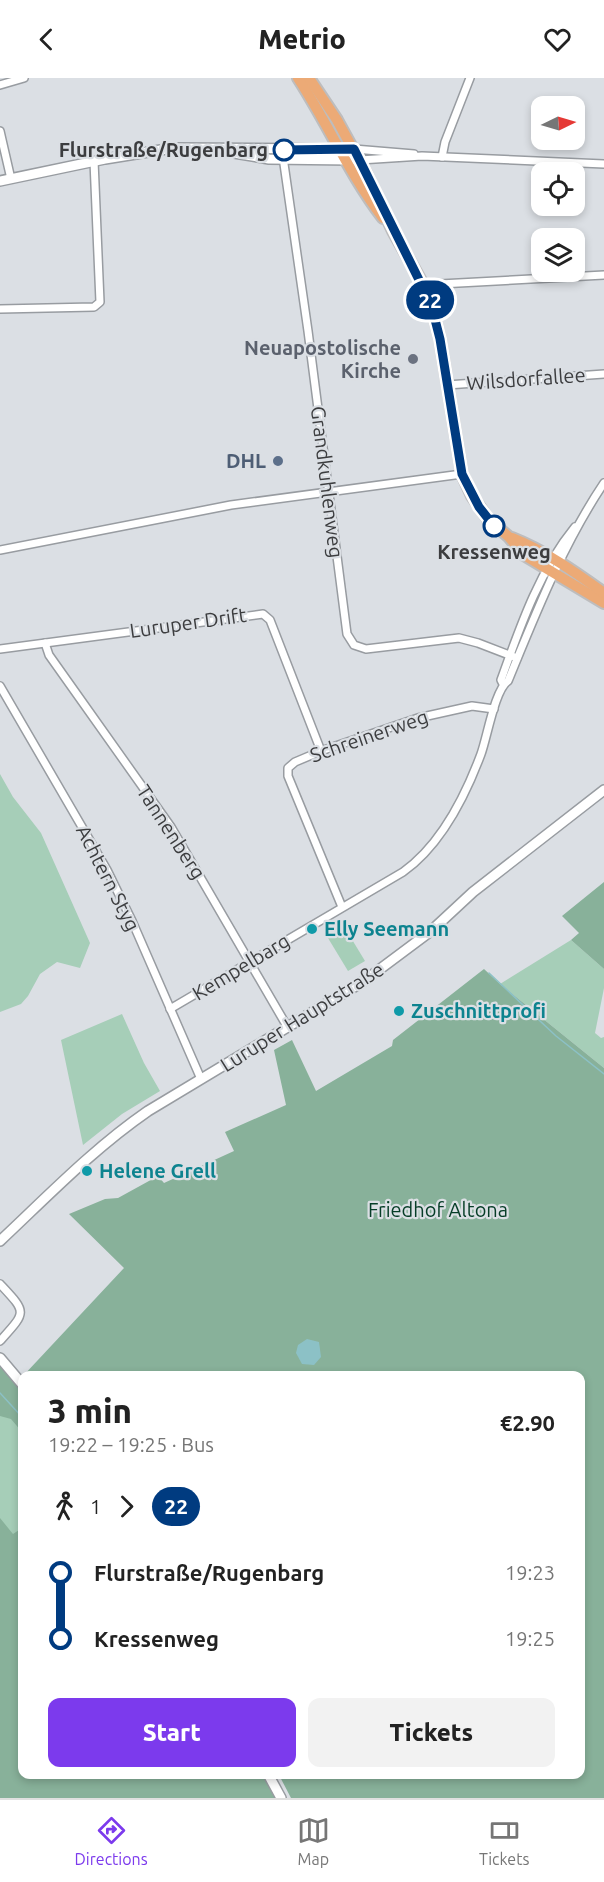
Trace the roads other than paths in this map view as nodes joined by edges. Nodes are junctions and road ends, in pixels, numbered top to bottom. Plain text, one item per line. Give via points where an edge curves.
1 (24, 78) edge
2 (298, 78) edge
3 (309, 78) edge
4 (470, 78) edge
5 (0, 85) edge
6 (330, 130) junction
7 (0, 131) edge
8 (322, 149) junction
9 (341, 149) junction
10 (354, 149) junction
11 (283, 154) junction
12 (422, 156) junction
13 (442, 157) junction
14 (346, 160) junction
15 (360, 160) junction
16 (94, 161) junction
17 (604, 164) edge
18 (10, 179) junction
19 (0, 181) edge
20 (393, 231) junction
21 (604, 275) edge
22 (425, 288) junction
23 (0, 309) edge
24 (604, 374) edge
25 (447, 385) junction
26 (462, 474) junction
27 (604, 483) edge
28 (328, 492) junction
29 (0, 550) edge
30 (553, 566) junction
31 (604, 593) edge
32 (604, 603) edge
33 (45, 643) junction
34 (0, 649) edge
35 (514, 656) junction
36 (0, 686) edge
37 (494, 709) junction
38 (321, 751) junction
39 (604, 790) edge
40 (342, 907) junction
41 (250, 962) junction
42 (170, 1009) junction
43 (288, 1028) junction
44 (201, 1079) junction
45 (0, 1241) edge
46 (0, 1284) edge
47 (0, 1341) edge
48 (0, 1358) edge
49 (18, 1379) edge
50 (271, 1779) edge
51 (281, 1798) edge

1 - 5 street
2 - 6 main road
3 - 10 main road
4 - 13 street
6 - 8 main road
6 - 9 main road
7 - 18 street
8 - 9 main road
8 - 11 main road
9 - 10 main road
9 - 14 main road
10 - 12 street
10 - 15 main road
11 - 14 main road
11 - 16 main road via 250,157 211,148 161,149
11 - 28 street, Grandkuhlenweg
12 - 13 street
12 - 15 street
13 - 17 street
14 - 15 main road
14 - 20 main road
15 - 20 main road
16 - 18 main road
16 - 23 street via 100,302 94,307
18 - 19 main road
20 - 22 main road
21 - 22 street
22 - 25 main road via 436,320
24 - 25 street, Wilsdorfallee
25 - 26 main road
26 - 28 street
26 - 30 main road via 488,519 509,537 528,544
27 - 30 street, Kempelbarg
28 - 29 street via 231,505
28 - 35 street, Grandkuhlenweg via 345,628 354,645 372,649 459,638
30 - 31 main road
30 - 32 main road
30 - 35 street, Kempelbarg
33 - 34 street, Luruper Drift
33 - 38 street, Luruper Drift via 263,614 270,620
33 - 41 street, Tannenberg via 49,655 171,827
35 - 37 street, Kempelbarg
36 - 42 street, Achtern Styg via 102,861
37 - 38 street, Schreinerweg via 472,706 438,712
37 - 40 street, Kempelbarg via 475,769 438,837 412,865
38 - 40 street, Schreinerweg via 290,765 287,772
39 - 43 main road, Luruper Hauptstraße via 472,892 418,941 364,981
40 - 41 street, Kempelbarg
41 - 42 street, Kempelbarg
41 - 43 street, Tannenberg
42 - 44 street, Achtern Styg
43 - 44 main road, Luruper Hauptstraße
44 - 45 main road, Luruper Hauptstraße via 96,1149
46 - 47 street via 21,1311 19,1320
48 - 49 main road
50 - 51 main road

